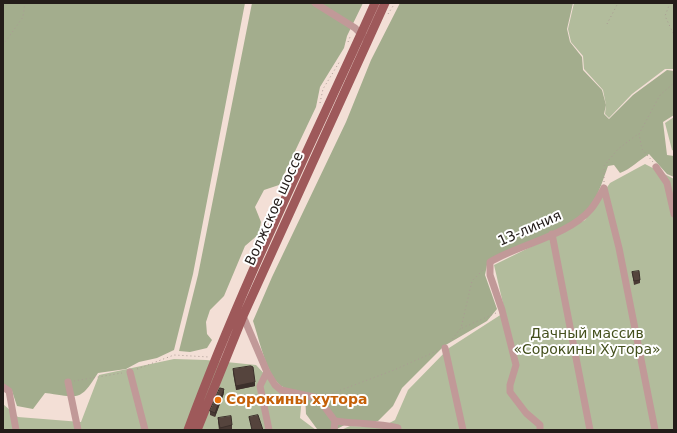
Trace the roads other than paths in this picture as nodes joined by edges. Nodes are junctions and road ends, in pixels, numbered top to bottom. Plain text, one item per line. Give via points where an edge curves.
1 (315, 3) edge
2 (375, 3) edge
3 (385, 3) edge
4 (364, 37) junction
5 (656, 167) road end
6 (674, 214) edge
7 (552, 234) junction
8 (243, 316) junction
9 (445, 348) road end
10 (130, 372) road end
11 (267, 372) junction
12 (68, 382) road end
13 (3, 386) edge
14 (335, 421) junction
15 (200, 429) edge
16 (16, 430) edge
17 (78, 430) edge
18 (146, 430) edge
19 (188, 430) edge
20 (269, 430) edge
21 (334, 430) edge
22 (398, 430) edge
23 (463, 430) edge
24 (540, 430) edge
25 (590, 430) edge
26 (656, 430) edge

1 - 4 lane via 333,13
2 - 4 main road, Волжское шоссе
3 - 4 main road, Волжское шоссе
4 - 8 main road, Волжское шоссе
4 - 19 main road, Волжское шоссе via 258,260
5 - 6 lane via 667,183
7 - 24 lane, 13-линия via 490,262 490,276 516,365 510,392 526,413 540,425
7 - 25 lane
7 - 26 lane, 13-линия via 573,224 590,210 604,188 620,248
8 - 11 lane
8 - 15 main road, Волжское шоссе
9 - 23 lane
10 - 18 lane
11 - 14 lane via 281,390 318,398
11 - 20 lane via 260,386
12 - 17 lane
13 - 16 lane via 9,391
14 - 21 lane
14 - 22 lane via 385,425

